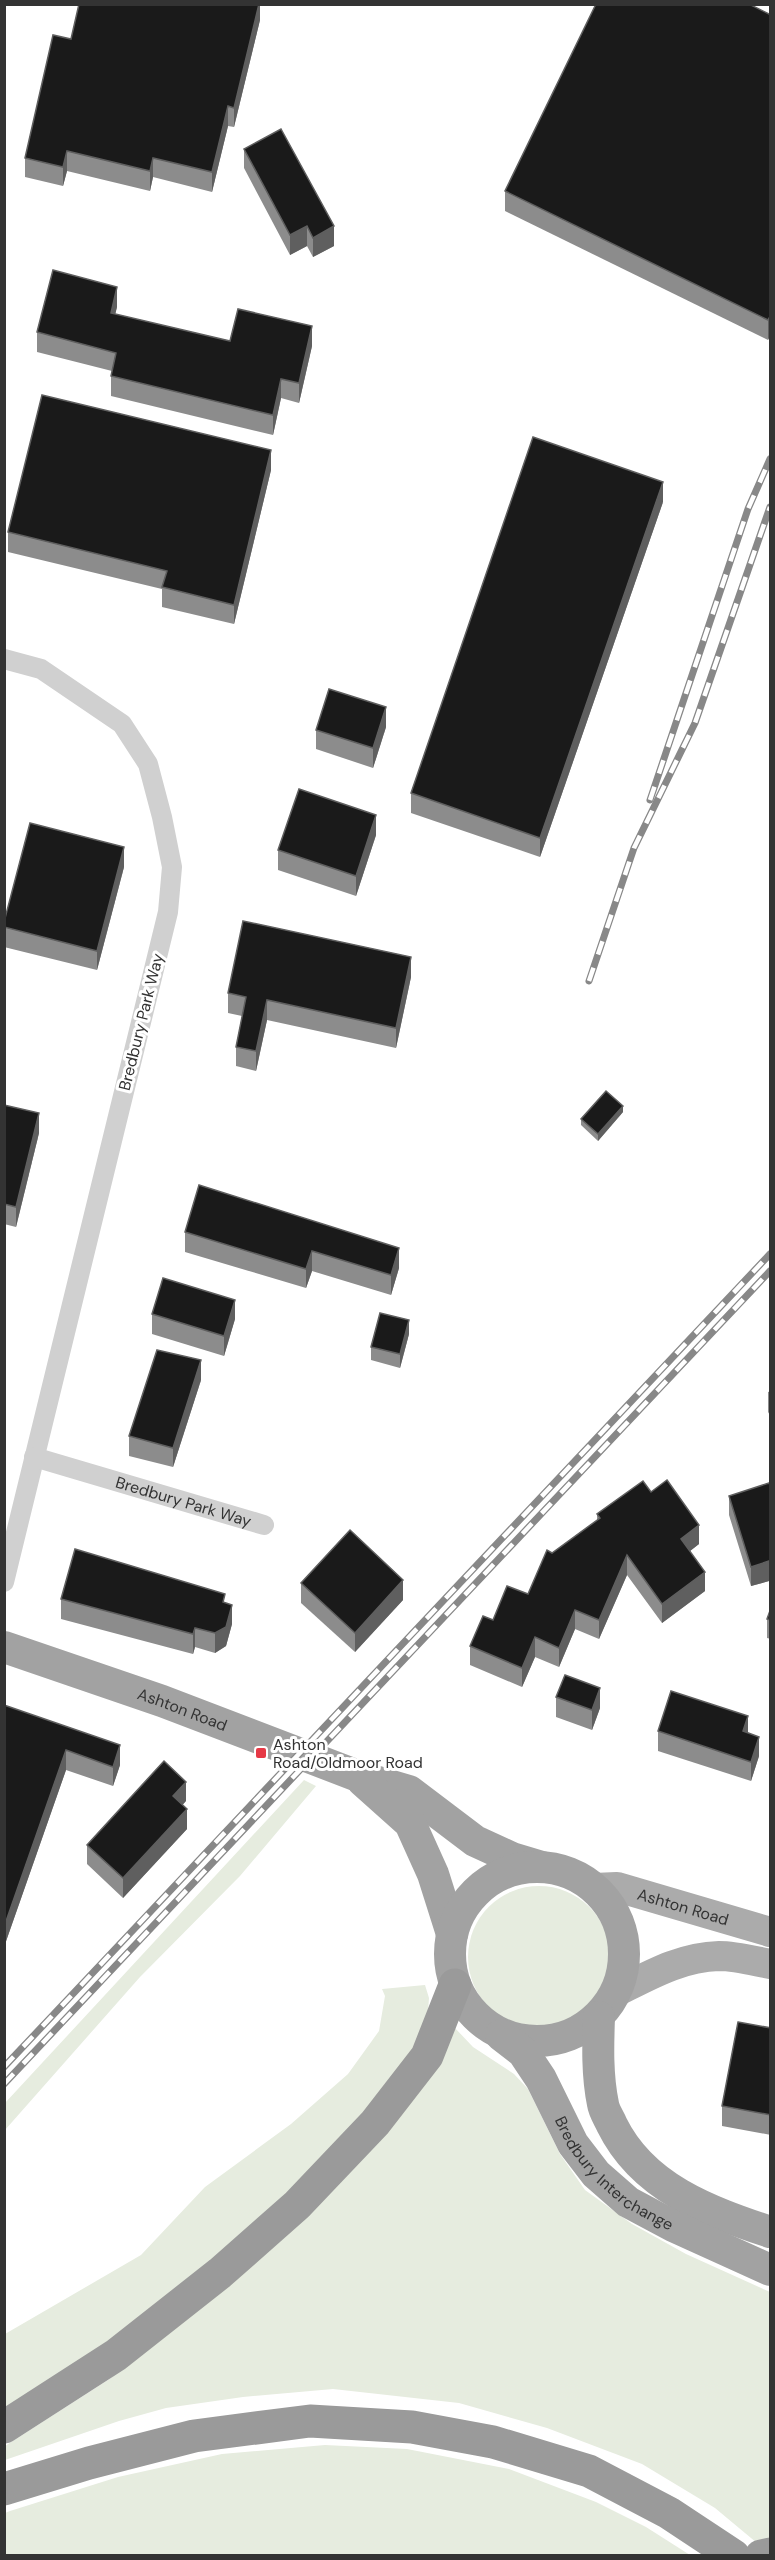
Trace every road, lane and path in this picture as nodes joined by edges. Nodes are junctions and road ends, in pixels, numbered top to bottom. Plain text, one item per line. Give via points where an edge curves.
1 (4, 659) edge
2 (34, 1457) junction
3 (264, 1525) dead end
4 (4, 1582) edge
5 (4, 1647) edge
6 (358, 1776) junction
7 (542, 1867) junction
8 (594, 1888) junction
9 (771, 1932) edge
10 (452, 1934) junction
11 (771, 1964) edge
12 (455, 1985) junction
13 (608, 2004) junction
14 (498, 2033) junction
15 (771, 2232) edge
16 (771, 2270) edge
17 (4, 2427) edge
18 (4, 2489) edge
19 (771, 2554) edge
20 (734, 2556) edge
21 (761, 2556) edge

1 - 2 street, Bredbury Park Way via 41,669 122,724 148,764 172,867 168,912
2 - 3 street, Bredbury Park Way
2 - 4 street, Bredbury Park Way
5 - 6 highway, Ashton Road via 162,1701
6 - 7 highway, Ashton Road via 409,1791 475,1841
6 - 10 highway, Ashton Road via 410,1823 433,1874
7 - 8 highway, Bredbury Interchange via 579,1877
7 - 10 highway, Bredbury Interchange via 518,1869 475,1892
8 - 9 main road, Ashton Road via 617,1887
8 - 13 highway, Bredbury Interchange via 614,1913 623,1939 624,1966
10 - 12 highway, Bredbury Interchange via 450,1960
11 - 13 main road via 721,1956 696,1958 672,1964
12 - 14 highway, Bredbury Interchange via 465,2004
12 - 17 highway via 427,2056 375,2123 297,2205 220,2273 116,2355
13 - 14 highway, Bredbury Interchange via 577,2032 551,2041 524,2041
13 - 15 highway, Bredbury Interchange via 597,2053 603,2106 620,2142 647,2172 684,2199
14 - 16 highway, Bredbury Interchange via 523,2052 573,2144 596,2174 628,2202
18 - 20 highway via 194,2436 310,2421 412,2427 493,2442 589,2471 669,2513
19 - 21 highway

